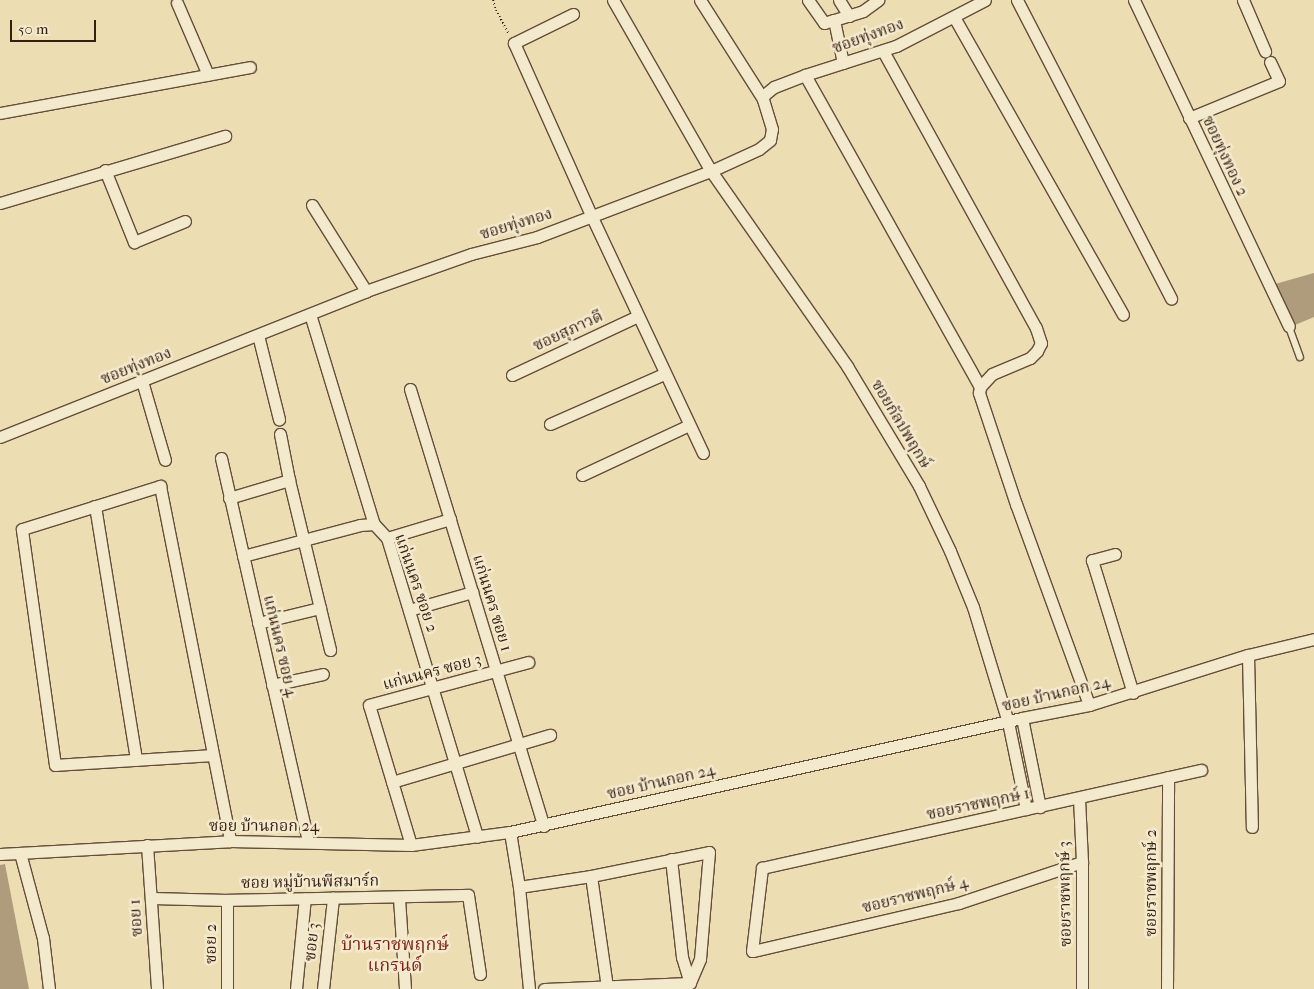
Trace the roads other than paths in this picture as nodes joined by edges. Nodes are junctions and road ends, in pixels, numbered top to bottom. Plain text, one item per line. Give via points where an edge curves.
1 (613, 0) edge
2 (700, 0) edge
3 (808, 0) edge
4 (839, 0) edge
5 (878, 0) edge
6 (985, 0) edge
7 (1017, 0) edge
8 (1134, 0) edge
9 (1243, 0) edge
10 (179, 1) edge
11 (573, 14) dead end
12 (849, 16) junction
13 (954, 17) junction
14 (834, 20) junction
15 (883, 51) junction
16 (843, 63) junction
17 (250, 68) dead end
18 (208, 75) junction
19 (805, 75) junction
20 (763, 99) junction
21 (0, 114) edge
22 (1189, 118) junction
23 (225, 136) dead end
24 (105, 170) junction
25 (711, 171) junction
26 (0, 203) edge
27 (312, 205) dead end
28 (591, 215) junction
29 (185, 221) dead end
30 (366, 291) junction
31 (1170, 299) dead end
32 (310, 314) junction
33 (1123, 314) dead end
34 (638, 316) junction
35 (1289, 326) joint
36 (258, 335) junction
37 (1300, 357) dead end
38 (664, 374) junction
39 (512, 375) dead end
40 (142, 381) junction
41 (980, 387) junction
42 (410, 389) dead end
43 (279, 419) dead end
44 (550, 424) dead end
45 (689, 425) junction
46 (280, 434) dead end
47 (0, 437) edge
48 (703, 453) dead end
49 (221, 458) dead end
50 (165, 460) dead end
51 (582, 475) dead end
52 (289, 480) junction
53 (229, 498) junction
54 (95, 506) junction
55 (450, 519) junction
56 (374, 524) junction
57 (387, 538) junction
58 (303, 539) junction
59 (1115, 554) dead end
60 (243, 556) junction
61 (472, 592) junction
62 (320, 608) junction
63 (409, 610) junction
64 (258, 623) junction
65 (1314, 638) edge
66 (330, 650) dead end
67 (1248, 655) junction
68 (528, 662) dead end
69 (496, 671) junction
70 (322, 674) dead end
71 (272, 685) junction
72 (432, 688) junction
73 (1133, 693) junction
74 (1089, 705) junction
75 (1022, 718) junction
76 (1008, 722) junction
77 (550, 734) dead end
78 (519, 744) junction
79 (212, 755) junction
80 (136, 760) junction
81 (455, 763) junction
82 (1201, 770) dead end
83 (1168, 777) junction
84 (392, 782) junction
85 (1079, 798) junction
86 (1040, 806) junction
87 (1026, 809) junction
88 (544, 826) junction
89 (1252, 827) dead end
90 (510, 832) junction
91 (477, 837) junction
92 (230, 840) junction
93 (308, 841) junction
94 (411, 845) junction
95 (147, 846) junction
96 (20, 853) junction
97 (0, 854) edge
98 (671, 859) junction
99 (1082, 862) junction
100 (591, 876) junction
101 (518, 888) junction
102 (152, 898) junction
103 (305, 898) junction
104 (333, 898) junction
105 (399, 898) junction
106 (227, 900) junction
107 (752, 951) joint
108 (480, 974) dead end
109 (690, 983) junction
110 (607, 987) junction
111 (49, 989) edge
112 (157, 989) edge
113 (227, 989) edge
114 (296, 989) edge
115 (323, 989) edge
116 (405, 989) edge
117 (528, 989) edge
118 (544, 989) edge
119 (1082, 989) edge
120 (1167, 989) edge

1 - 25 street, ซอยกัลปพฤกษ์
2 - 20 street
3 - 14 street via 824,23
4 - 12 street
5 - 12 street via 871,8
6 - 13 street, ซอยทุ่งทอง
7 - 31 street
8 - 22 street, ซอยทุ่งทอง 2
9 - 22 street via 1279,81
10 - 18 street
11 - 28 street via 514,43
12 - 14 street
13 - 15 street, ซอยทุ่งทอง
13 - 33 street
14 - 16 street
15 - 16 street, ซอยทุ่งทอง
15 - 41 street via 1036,328 1041,343 1030,358 992,374
16 - 19 street, ซอยทุ่งทอง
17 - 18 street
18 - 21 street
19 - 20 street, ซอยทุ่งทอง via 774,87
19 - 41 street
20 - 25 street, ซอยทุ่งทอง via 772,129 770,140 759,149
22 - 35 street, ซอยทุ่งทอง 2
23 - 24 street
24 - 26 street
24 - 29 street via 134,242
25 - 28 street, ซอยทุ่งทอง
25 - 76 street, ซอยกัลปพฤกษ์ via 847,366 919,486 973,607
27 - 30 street
28 - 30 street, ซอยทุ่งทอง via 537,237 471,254
28 - 34 street
30 - 32 street, ซอยทุ่งทอง
32 - 36 street, ซอยทุ่งทอง
32 - 56 street, แก่นนคร ซอย 2
34 - 38 street
34 - 39 street, ซอยสุภาวดี
35 - 37 lane
36 - 40 street, ซอยทุ่งทอง
36 - 43 street
38 - 44 street
38 - 45 street
40 - 47 street, ซอยทุ่งทอง
40 - 50 street
41 - 74 street via 1016,504
42 - 55 street, แก่นนคร ซอย 1
45 - 48 street
45 - 51 street
46 - 52 street
49 - 53 street, แก่นนคร ซอย 4
52 - 53 street
52 - 58 street
53 - 60 street, แก่นนคร ซอย 4
54 - 79 street via 160,486
54 - 80 street
54 - 80 street via 22,529 56,765
55 - 57 street
55 - 61 street, แก่นนคร ซอย 1
56 - 57 street, แก่นนคร ซอย 2
56 - 58 street
57 - 63 street, แก่นนคร ซอย 2
58 - 60 street
58 - 62 street
59 - 73 street via 1092,560
60 - 64 street, แก่นนคร ซอย 4
61 - 63 street
61 - 69 street, แก่นนคร ซอย 1
62 - 64 street
62 - 66 street
63 - 72 street, แก่นนคร ซอย 2
64 - 71 street, แก่นนคร ซอย 4
65 - 67 street, ซอย บ้านกอก 24
67 - 73 street, ซอย บ้านกอก 24
67 - 89 street
68 - 69 street, แก่นนคร ซอย 3
69 - 72 street, แก่นนคร ซอย 3
69 - 78 street, แก่นนคร ซอย 1
70 - 71 street
71 - 93 street, แก่นนคร ซอย 4
72 - 81 street, แก่นนคร ซอย 2
72 - 84 street, แก่นนคร ซอย 3 via 369,705
73 - 74 street, ซอย บ้านกอก 24
74 - 75 street, ซอย บ้านกอก 24
75 - 76 street, ซอย บ้านกอก 24
75 - 86 street
76 - 87 street, ซอยกัลปพฤกษ์
76 - 88 street, ซอย บ้านกอก 24
77 - 78 street
78 - 81 street
78 - 88 street, แก่นนคร ซอย 1
79 - 80 street
79 - 92 street
81 - 84 street
81 - 91 street, แก่นนคร ซอย 2
82 - 83 street, ซอยราชพฤกษ์ 1
83 - 85 street, ซอยราชพฤกษ์ 1
83 - 120 street, ซอยราชพฤกษ์ 2
84 - 94 street, แก่นนคร ซอย 3
85 - 86 street, ซอยราชพฤกษ์ 1
85 - 99 street, ซอยราชพฤกษ์ 3
86 - 87 street, ซอยราชพฤกษ์ 1
87 - 107 street, ซอยราชพฤกษ์ 1 via 762,868
88 - 90 street, ซอย บ้านกอก 24
90 - 91 street, ซอย บ้านกอก 24
90 - 101 street
91 - 94 street, ซอย บ้านกอก 24
92 - 93 street, ซอย บ้านกอก 24
92 - 95 street, ซอย บ้านกอก 24
93 - 94 street, ซอย บ้านกอก 24
95 - 96 street, ซอย บ้านกอก 24
95 - 102 street, ซอย 1
96 - 97 street, ซอย บ้านกอก 24
96 - 111 street via 43,938
98 - 100 street
98 - 109 street via 682,957
98 - 109 street via 709,852 700,959
99 - 107 street, ซอยราชพฤกษ์ 4 via 959,903
99 - 119 street, ซอยราชพฤกษ์ 3
100 - 101 street
100 - 110 street
101 - 117 street
102 - 106 street, ซอย หมู่บ้านพีสมาร์ก
102 - 112 street, ซอย 1
103 - 104 street, ซอย หมู่บ้านพีสมาร์ก
103 - 106 street, ซอย หมู่บ้านพีสมาร์ก
103 - 114 street, ซอย 3
104 - 105 street, ซอย หมู่บ้านพีสมาร์ก
104 - 115 street, ซอย 3
105 - 108 street, ซอย หมู่บ้านพีสมาร์ก via 468,895
105 - 116 street
106 - 113 street, ซอย 2
109 - 110 street
110 - 118 street

